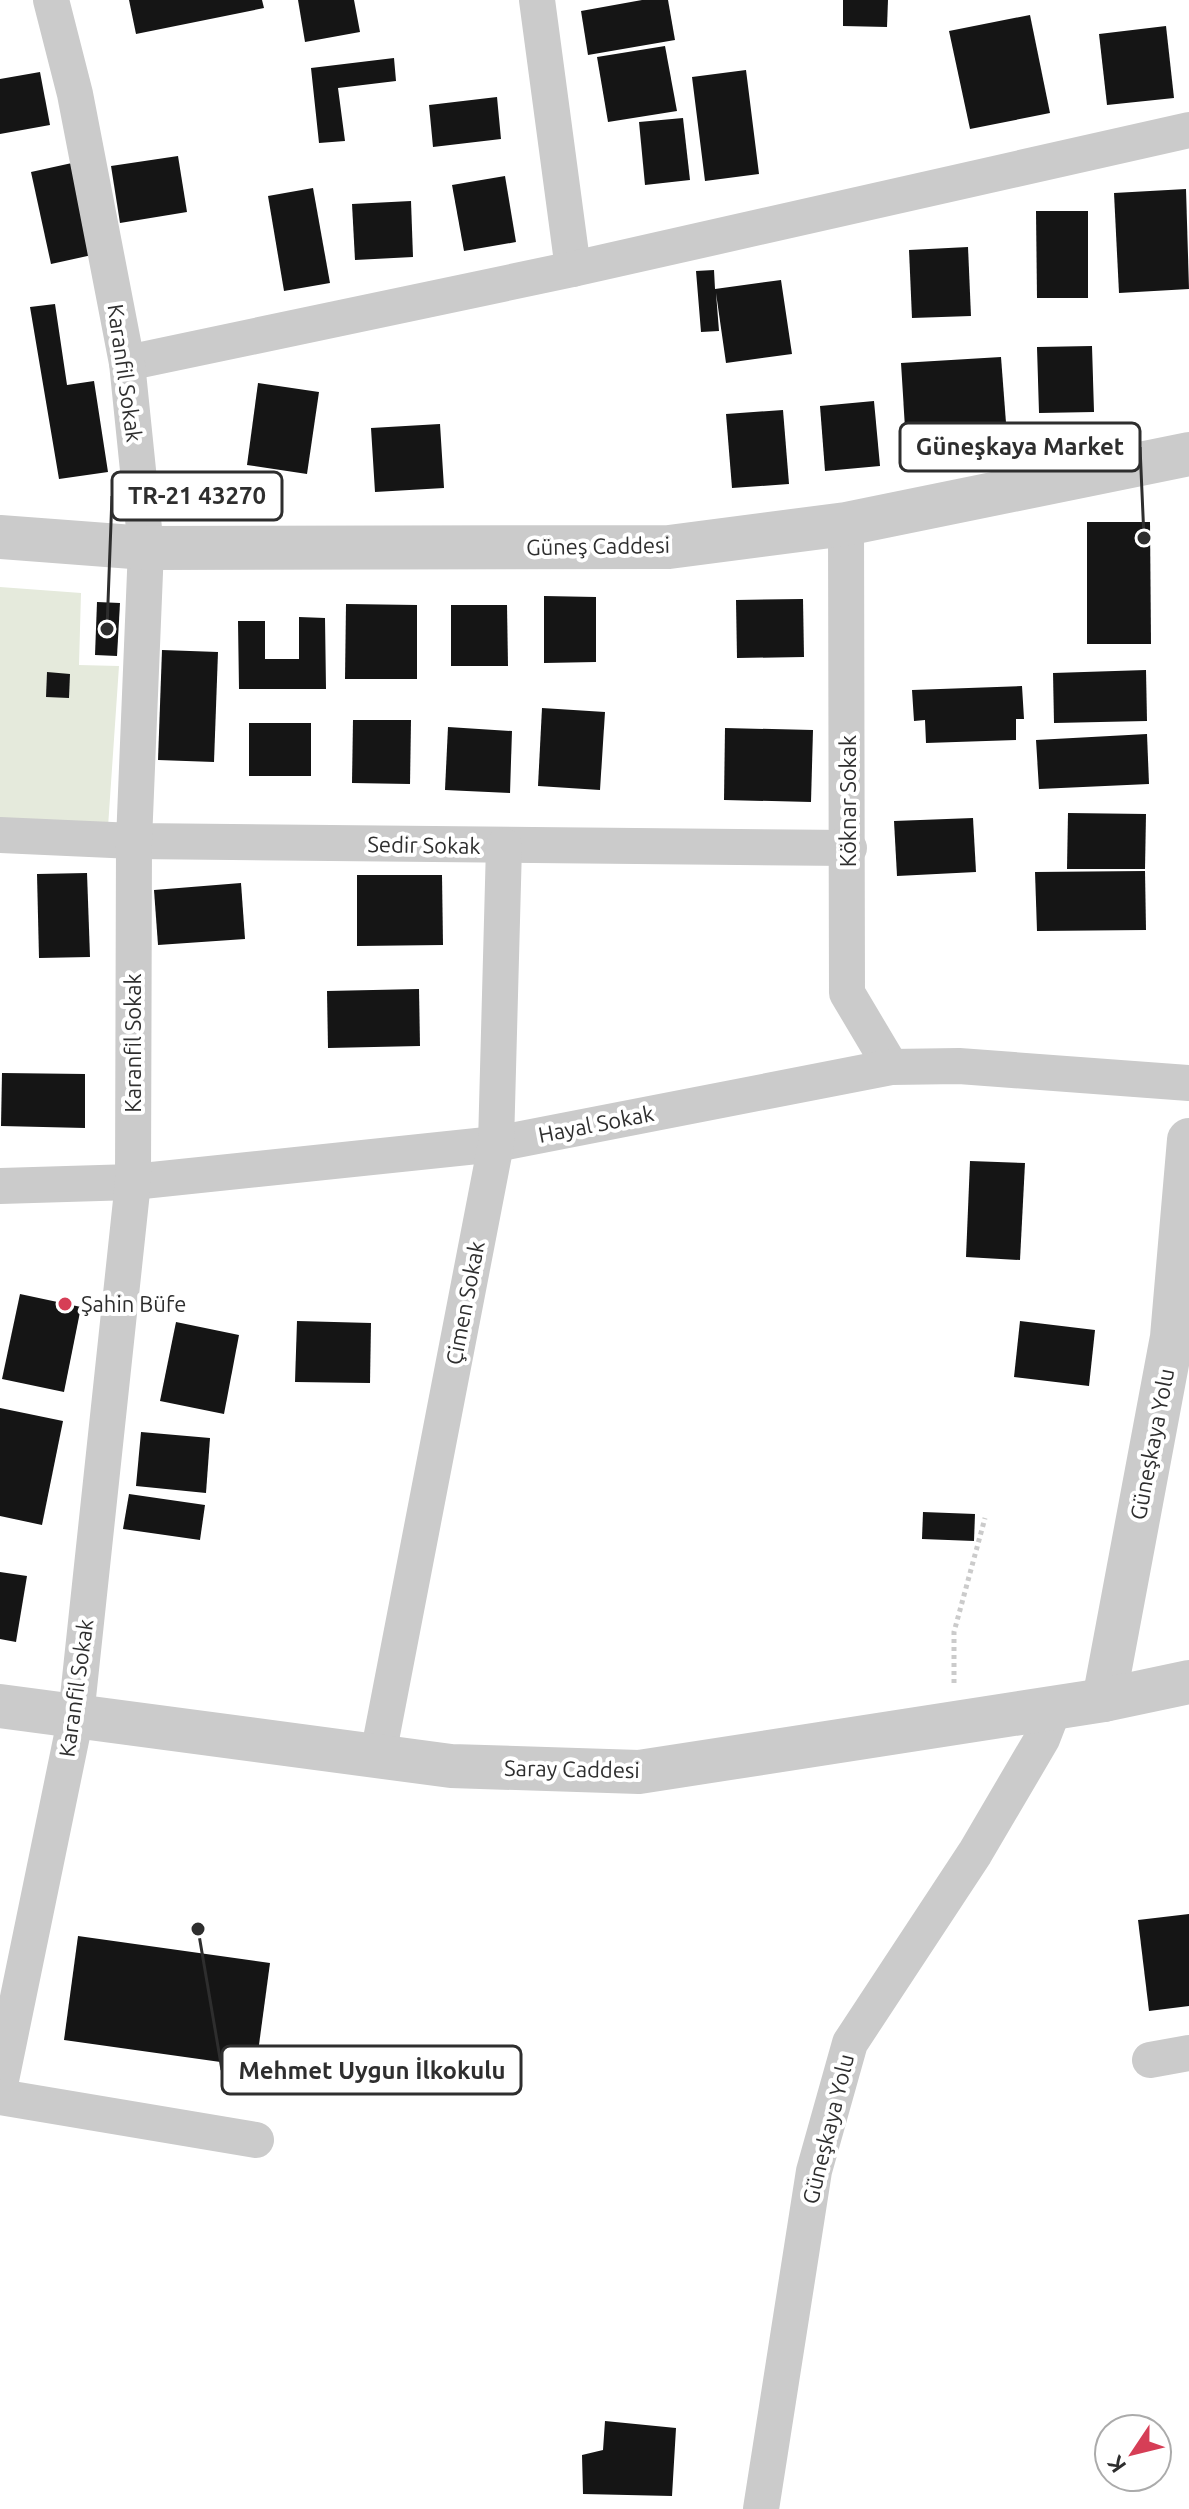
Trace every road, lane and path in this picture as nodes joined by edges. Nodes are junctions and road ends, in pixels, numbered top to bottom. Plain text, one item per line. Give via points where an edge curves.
1 (51, 0) edge
2 (537, 0) edge
3 (1189, 130) edge
4 (573, 269) junction
5 (127, 363) junction
6 (1189, 454) edge
7 (846, 524) junction
8 (0, 537) edge
9 (146, 548) junction
10 (0, 835) edge
11 (134, 841) junction
12 (504, 846) junction
13 (849, 848) junction
14 (891, 1067) junction
15 (1189, 1083) edge
16 (1189, 1140) edge
17 (496, 1144) junction
18 (133, 1182) junction
19 (0, 1186) edge
20 (985, 1518) dead end
21 (1189, 1682) edge
22 (954, 1684) dead end
23 (1104, 1700) junction
24 (0, 1706) edge
25 (1054, 1708) junction
26 (76, 1716) junction
27 (378, 1755) junction
28 (1189, 2053) edge
29 (1150, 2060) dead end
30 (0, 2085) edge
31 (0, 2097) edge
32 (256, 2140) dead end
33 (761, 2509) edge

1 - 5 street, Karanfil Sokak via 75,94
2 - 4 street
3 - 4 street
4 - 5 street
5 - 9 street, Karanfil Sokak
6 - 7 street, Güneş Caddesi
7 - 9 street, Güneş Caddesi via 669,547
7 - 13 street, Köknar Sokak
8 - 9 street, Güneş Caddesi
9 - 11 street, Karanfil Sokak
10 - 11 street, Sedir Sokak
11 - 12 street, Sedir Sokak
11 - 18 street, Karanfil Sokak
12 - 13 street, Sedir Sokak
12 - 17 street, Çimen Sokak
13 - 14 street, Köknar Sokak via 847,993
14 - 15 street, Hayal Sokak via 959,1066
14 - 17 street, Hayal Sokak
16 - 23 street, Güneşkaya Yolu via 1172,1337
17 - 18 street, Hayal Sokak
17 - 27 street, Çimen Sokak
18 - 19 street, Hayal Sokak
18 - 26 street, Karanfil Sokak
20 - 22 path via 954,1632
21 - 23 street, Saray Caddesi
23 - 25 street, Saray Caddesi
24 - 26 street, Saray Caddesi
25 - 27 street, Saray Caddesi via 639,1772 451,1766
25 - 33 street, Güneşkaya Yolu via 1042,1739 975,1853 850,2043 814,2171
26 - 27 street, Saray Caddesi
26 - 30 street, Karanfil Sokak
28 - 29 street
31 - 32 street

